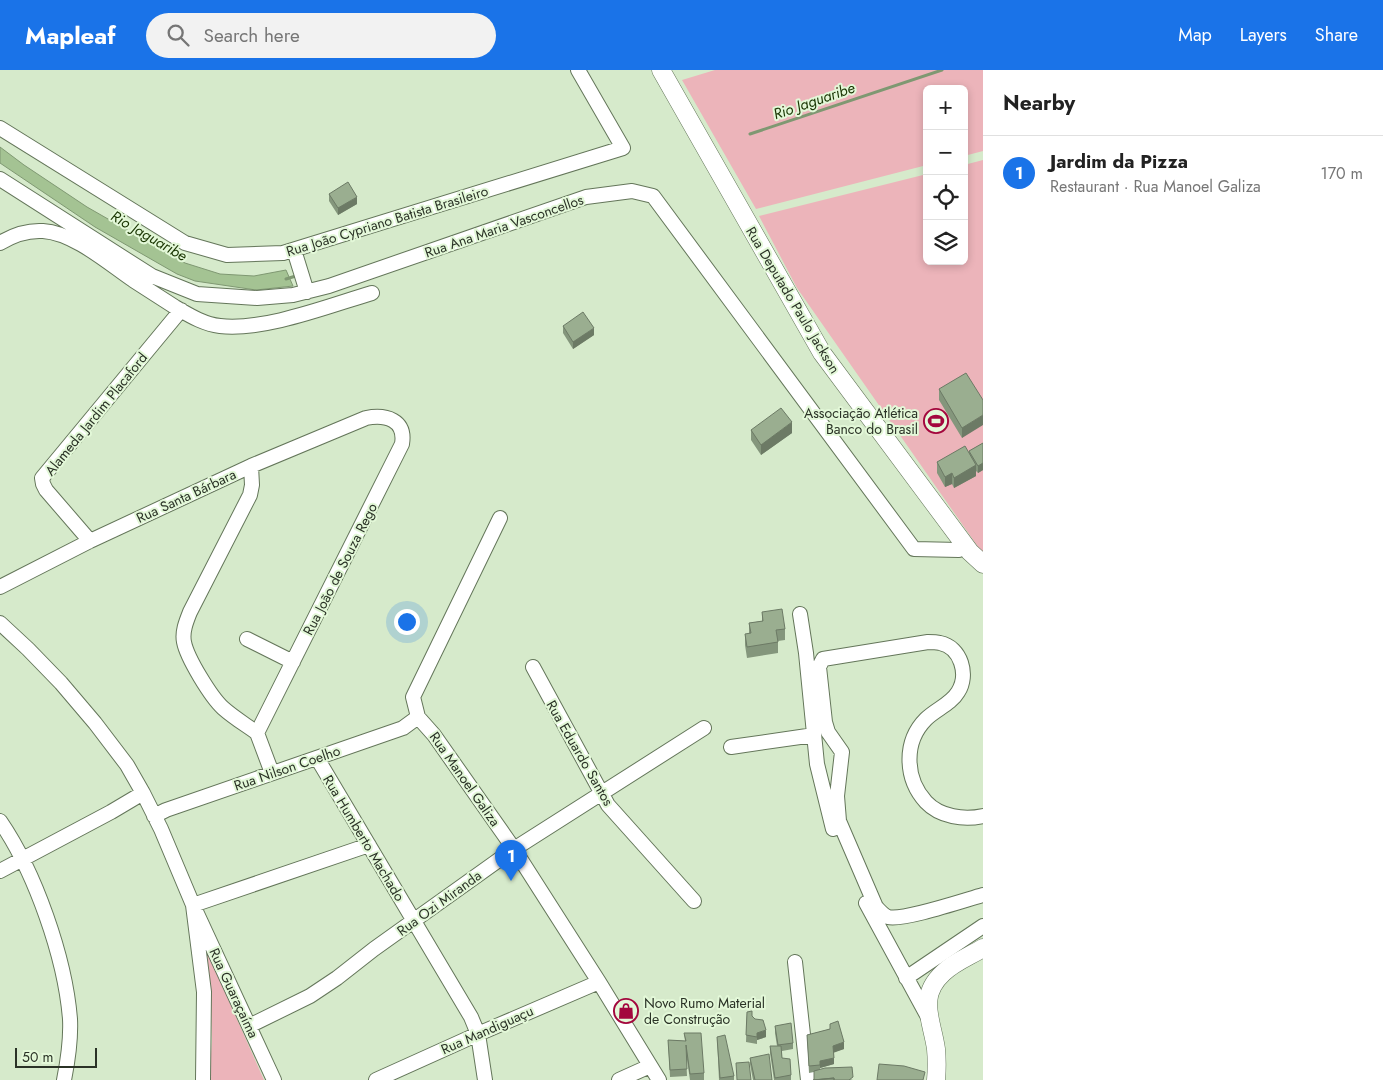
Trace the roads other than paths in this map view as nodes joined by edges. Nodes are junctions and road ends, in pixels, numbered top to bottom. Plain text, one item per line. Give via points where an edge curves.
1 (578, 70) edge
2 (661, 70) edge
3 (0, 128) edge
4 (0, 179) edge
5 (77, 235) junction
6 (0, 243) edge
7 (295, 252) junction
8 (148, 282) junction
9 (307, 290) junction
10 (372, 293) dead end
11 (181, 310) junction
12 (377, 416) joint
13 (251, 466) junction
14 (500, 518) dead end
15 (90, 541) junction
16 (962, 548) junction
17 (983, 564) edge
18 (0, 587) edge
19 (800, 614) dead end
20 (0, 623) edge
21 (247, 639) dead end
22 (293, 662) junction
23 (533, 667) dead end
24 (418, 717) junction
25 (704, 728) dead end
26 (257, 733) junction
27 (814, 736) junction
28 (731, 747) dead end
29 (317, 758) junction
30 (272, 773) junction
31 (143, 793) junction
32 (601, 793) junction
33 (154, 816) junction
34 (983, 816) edge
35 (0, 820) edge
36 (369, 845) junction
37 (514, 850) junction
38 (23, 859) junction
39 (0, 871) edge
40 (983, 895) edge
41 (694, 901) dead end
42 (193, 905) junction
43 (413, 922) junction
44 (983, 926) edge
45 (983, 948) edge
46 (795, 962) dead end
47 (906, 978) junction
48 (599, 982) junction
49 (928, 1017) junction
50 (249, 1026) junction
51 (478, 1034) junction
52 (650, 1066) junction
53 (64, 1080) edge
54 (203, 1080) edge
55 (274, 1080) edge
56 (376, 1080) edge
57 (485, 1080) edge
58 (619, 1080) edge
59 (659, 1080) edge
60 (808, 1080) edge
61 (936, 1080) edge

1 - 7 street, Rua João Cypriano Batista Brasileiro via 623,148
2 - 16 main road, Rua Deputado Paulo Jackson via 822,353
3 - 7 street, Rua João Cypriano Batista Brasileiro via 185,243 227,255
4 - 5 street
5 - 6 street via 29,232
5 - 8 street
7 - 9 street
8 - 9 street, Rua Ana Maria Vasconcellos via 197,294 257,298 293,295
8 - 11 street
9 - 16 street, Rua Ana Maria Vasconcellos via 329,286 586,197 632,191 653,196 914,549
10 - 11 street via 260,325 219,326 199,321
11 - 15 street, Alameda Jardim Placaford via 42,478 46,490
12 - 13 street, Rua Santa Bárbara
12 - 22 street, Rua João de Souza Rego via 396,422 404,436 402,444
13 - 15 street, Rua Santa Bárbara
13 - 26 street via 250,495 190,612 184,641 188,655 214,698
14 - 24 street via 414,697
15 - 18 street, Rua Santa Bárbara
16 - 17 main road, Rua Deputado Paulo Jackson
19 - 27 street
20 - 31 street, Rua Guaraçaíma via 54,676 95,723 127,765
21 - 22 street
22 - 26 street, Rua João de Souza Rego
23 - 32 street, Rua Eduardo Santos
24 - 29 street, Rua Nilson Coelho via 403,728
24 - 37 street, Rua Manoel Galiza
25 - 32 street, Rua Ozi Miranda
26 - 30 street
27 - 28 street
27 - 47 street via 821,784 832,825 855,882
29 - 30 street, Rua Nilson Coelho
29 - 36 street, Rua Humberto Machado
30 - 33 street, Rua Nilson Coelho
31 - 33 street, Rua Guaraçaíma
31 - 38 street
32 - 37 street, Rua Ozi Miranda
32 - 41 street, Rua Eduardo Santos via 616,815
33 - 42 street, Rua Guaraçaíma
34 - 40 street via 962,817 938,811 920,796 912,780 910,746 916,731 926,719 951,701 962,682 961,664 949,647 940,642 928,642 823,659 819,668 825,722 842,752 837,796 839,821 876,907 888,916 902,917
35 - 38 street
36 - 42 street
36 - 43 street, Rua Humberto Machado
37 - 43 street, Rua Ozi Miranda
37 - 48 street, Rua Manoel Galiza
38 - 39 street
38 - 53 street via 46,917 66,992 70,1029
42 - 50 street, Rua Guaraçaíma
42 - 54 street via 204,992
43 - 50 street, Rua Ozi Miranda via 310,996
43 - 51 street, Rua Humberto Machado
44 - 47 street
45 - 49 main road via 943,972 930,991
46 - 60 street
47 - 49 street
48 - 51 street, Rua Mandiguaçu
48 - 52 street, Rua Manoel Galiza
49 - 61 main road via 936,1048
50 - 55 street, Rua Guaraçaíma
51 - 56 street, Rua Mandiguaçu
51 - 57 street, Rua Humberto Machado
52 - 58 street
52 - 59 street, Rua Manoel Galiza

